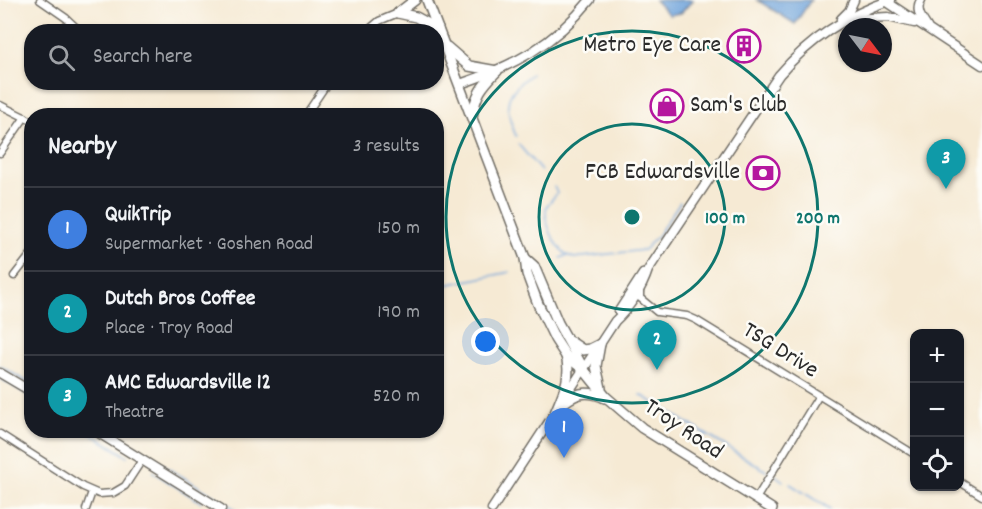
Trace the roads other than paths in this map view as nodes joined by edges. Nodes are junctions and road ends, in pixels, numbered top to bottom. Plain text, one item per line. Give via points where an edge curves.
1 (40, 0) edge
2 (415, 0) edge
3 (427, 0) edge
4 (590, 0) edge
5 (854, 0) edge
6 (921, 0) edge
7 (887, 1) edge
8 (398, 13) junction
9 (72, 24) edge
10 (375, 24) edge
11 (430, 24) edge
12 (436, 24) edge
13 (835, 26) junction
14 (926, 28) junction
15 (444, 43) joint
16 (982, 65) edge
17 (497, 71) junction
18 (460, 84) junction
19 (323, 90) edge
20 (0, 105) edge
21 (310, 108) edge
22 (24, 117) edge
23 (24, 118) edge
24 (472, 118) junction
25 (0, 153) edge
26 (525, 258) junction
27 (24, 263) edge
28 (648, 270) junction
29 (14, 276) dead end
30 (645, 280) junction
31 (615, 321) junction
32 (568, 340) junction
33 (600, 344) junction
34 (566, 356) junction
35 (584, 370) junction
36 (0, 373) edge
37 (24, 387) edge
38 (818, 396) junction
39 (606, 397) junction
40 (556, 411) junction
41 (0, 434) edge
42 (107, 438) edge
43 (910, 451) edge
44 (142, 460) junction
45 (964, 485) edge
46 (92, 492) junction
47 (982, 496) edge
48 (756, 499) junction
49 (496, 508) edge
50 (86, 509) edge
51 (221, 509) edge
52 (772, 509) edge

1 - 9 street
2 - 8 main road
3 - 12 main road, Troy Road
4 - 17 street via 544,45
5 - 13 street
6 - 14 street via 918,12
7 - 13 street
7 - 14 street
8 - 10 street
8 - 11 main road via 416,16
13 - 14 street via 881,17
13 - 28 street via 805,47 778,75
14 - 16 street
15 - 17 main road via 469,66
15 - 18 main road, Troy Road
17 - 18 street
17 - 24 main road via 479,90
18 - 24 main road, Troy Road
19 - 21 street
20 - 22 street
23 - 25 street
24 - 26 main road, Troy Road
26 - 32 main road, Troy Road via 534,266
26 - 34 main road, Troy Road via 538,304
27 - 29 street
28 - 30 street
28 - 31 street
30 - 31 street
30 - 38 street, TSG Drive via 639,294 652,310 687,316
31 - 33 street
32 - 33 main road via 583,350
32 - 35 main road, Troy Road
33 - 35 street
33 - 39 main road via 597,374
34 - 35 main road, Troy Road
34 - 40 main road via 568,379
35 - 39 main road, Troy Road
35 - 40 street
36 - 37 street
38 - 43 street, TSG Drive
38 - 48 street
39 - 40 main road via 579,393
39 - 48 main road, Troy Road via 642,428
40 - 49 street
41 - 46 street
42 - 44 street
44 - 46 street via 119,490 107,495
44 - 51 street
45 - 47 street
46 - 50 street
48 - 52 main road, Troy Road

